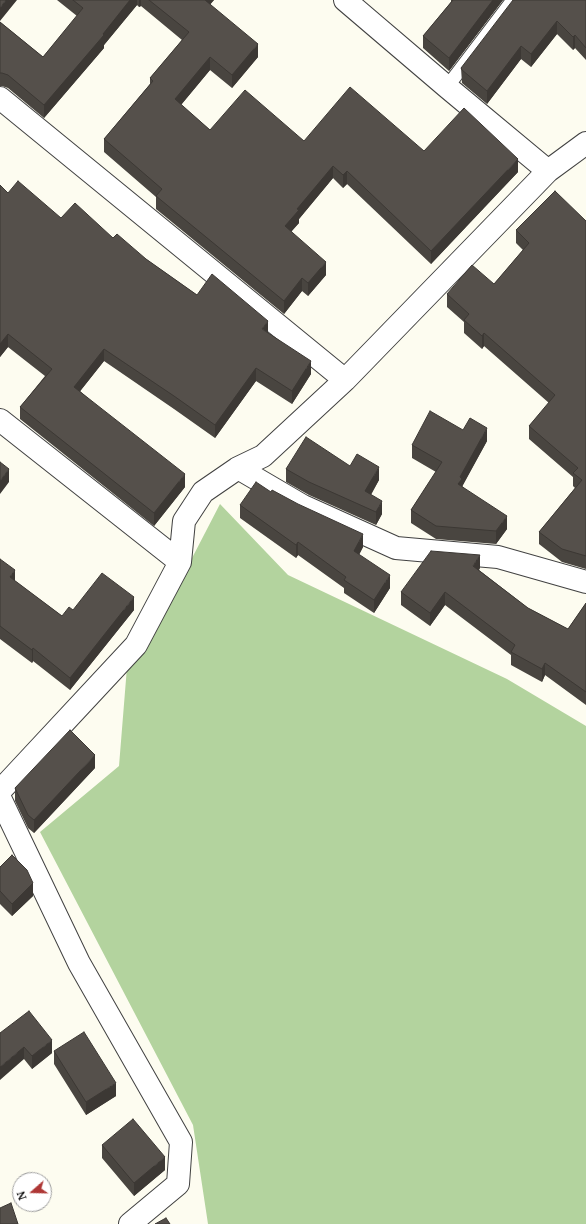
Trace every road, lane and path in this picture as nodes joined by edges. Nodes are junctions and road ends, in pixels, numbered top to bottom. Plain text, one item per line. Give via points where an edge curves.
1 (345, 0) edge
2 (513, 0) edge
3 (446, 87) junction
4 (0, 98) edge
5 (586, 144) edge
6 (548, 171) junction
7 (345, 380) junction
8 (0, 420) edge
9 (238, 468) junction
10 (180, 562) junction
11 (586, 582) edge
12 (0, 790) edge
13 (0, 798) edge
14 (130, 1224) edge

1 - 3 street
2 - 3 lane
3 - 6 street
4 - 7 street
5 - 6 street
6 - 7 street
7 - 9 street via 263,456
8 - 10 street
9 - 10 street via 203,492 184,520
9 - 11 street via 303,506 396,548 498,557
10 - 12 street via 136,645
13 - 14 street via 78,963 181,1142 178,1184

